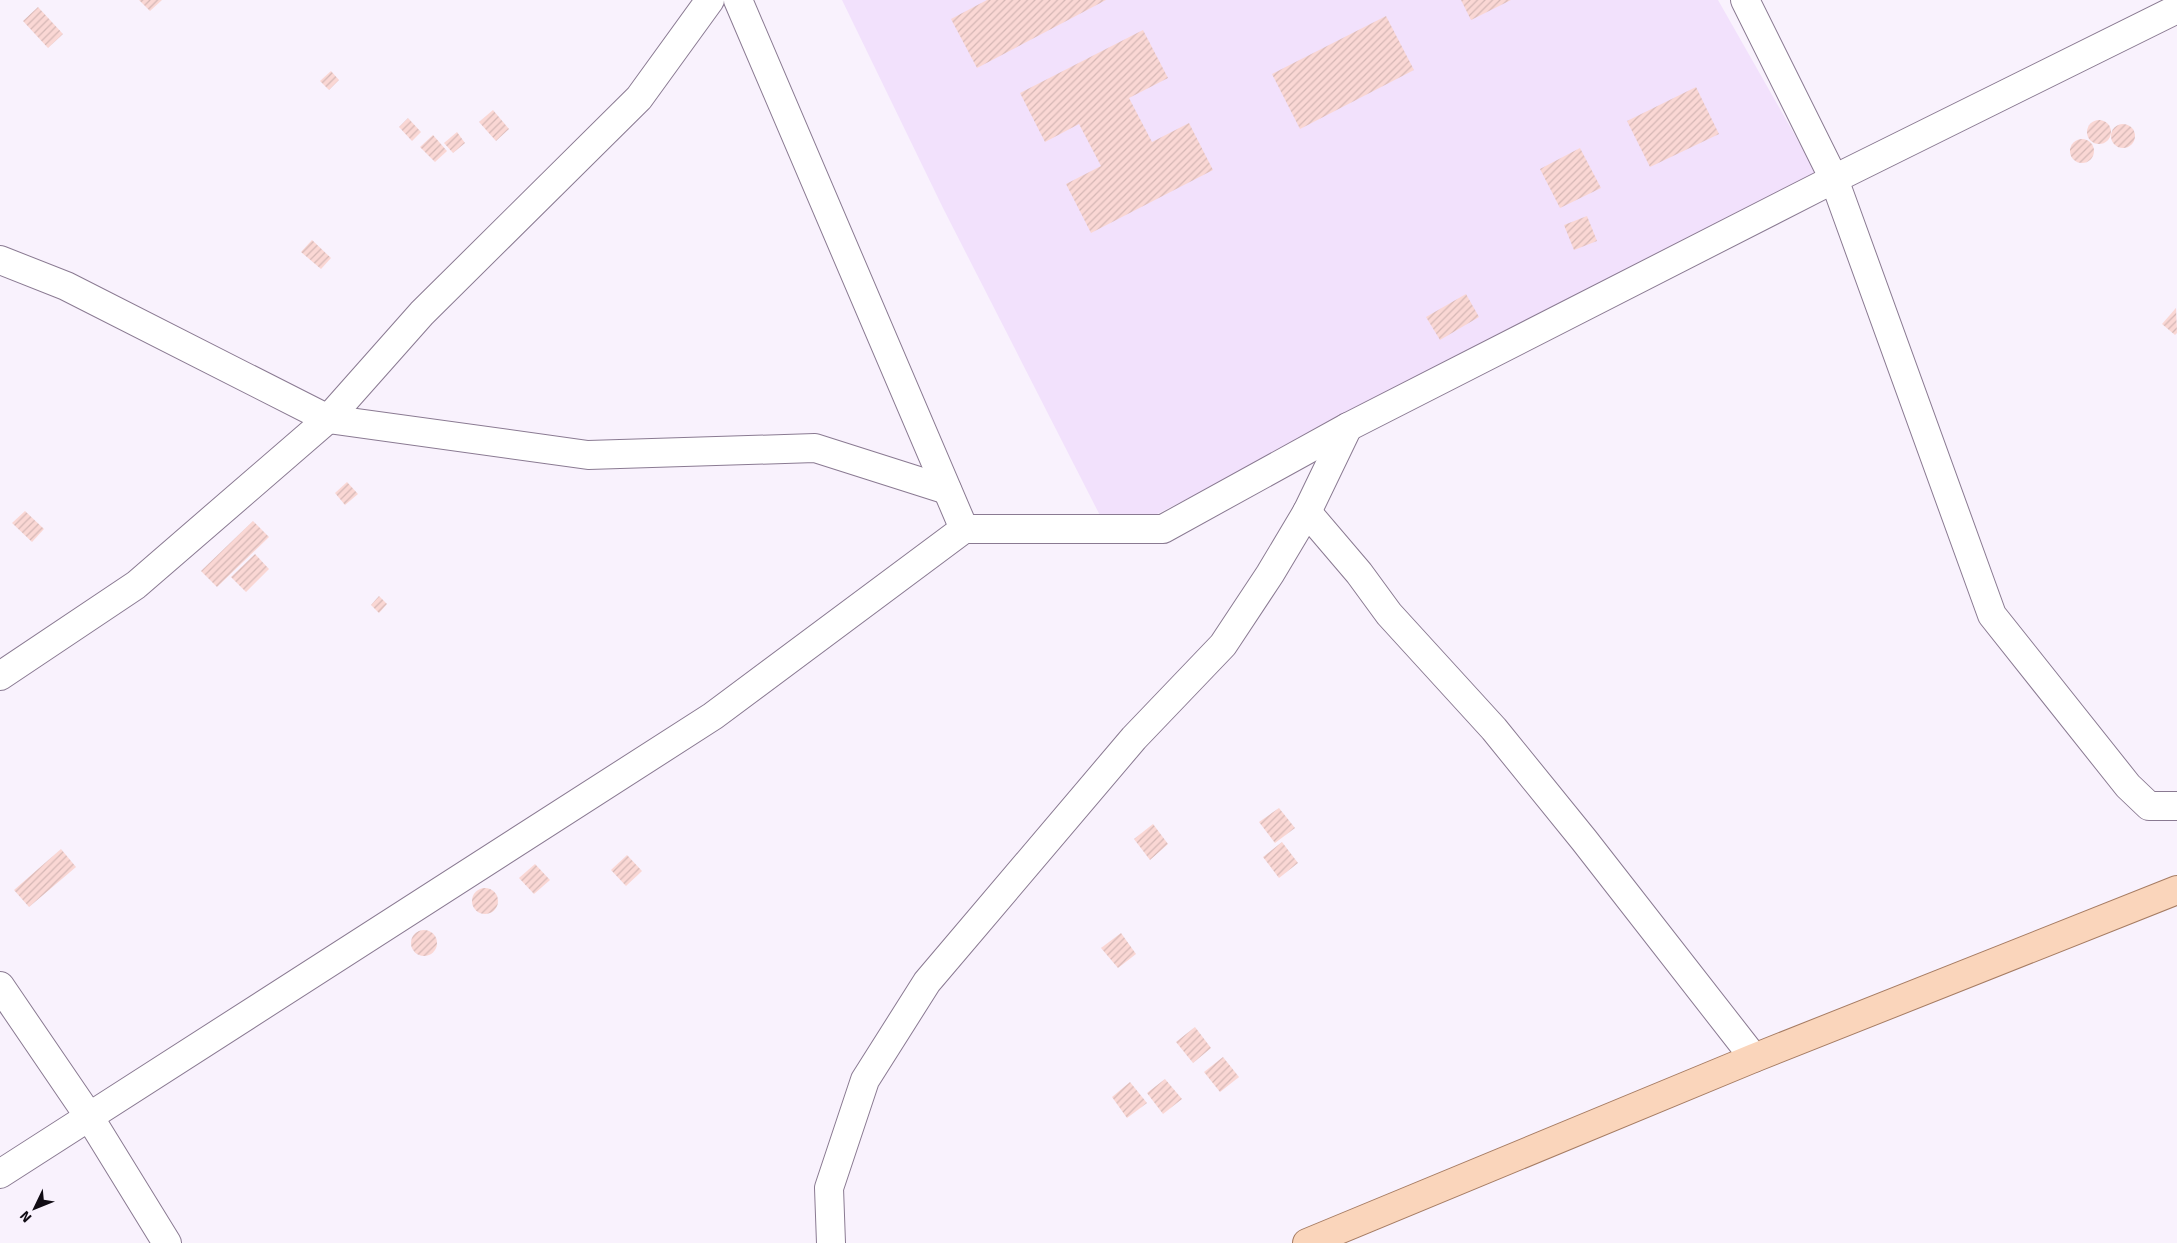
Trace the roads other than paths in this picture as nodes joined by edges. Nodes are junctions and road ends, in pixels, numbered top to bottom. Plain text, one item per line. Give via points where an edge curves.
1 (710, 0) edge
2 (738, 0) edge
3 (1745, 0) edge
4 (2177, 9) edge
5 (1834, 179) junction
6 (0, 260) edge
7 (328, 419) junction
8 (1348, 428) junction
9 (947, 490) junction
10 (1308, 512) junction
11 (964, 529) junction
12 (0, 676) edge
13 (2177, 806) edge
14 (2177, 890) edge
15 (0, 986) edge
16 (1754, 1058) junction
17 (90, 1118) junction
18 (0, 1174) edge
19 (166, 1243) edge
20 (831, 1243) edge
21 (1307, 1243) edge

1 - 7 street via 639,98 422,313
2 - 9 street
3 - 5 street
4 - 5 street
5 - 8 street
5 - 13 street via 1992,615 2128,786 2149,806
6 - 7 street via 66,286
7 - 9 street via 588,455 815,448
7 - 12 street via 136,585
8 - 10 street
8 - 11 street via 1164,529
9 - 11 street
10 - 16 street via 1389,614 1506,744
10 - 20 street via 1223,645 1134,738 927,982 865,1080 828,1188
11 - 17 street via 714,716
14 - 16 main road
15 - 17 street
16 - 21 main road
17 - 18 street
17 - 19 street

